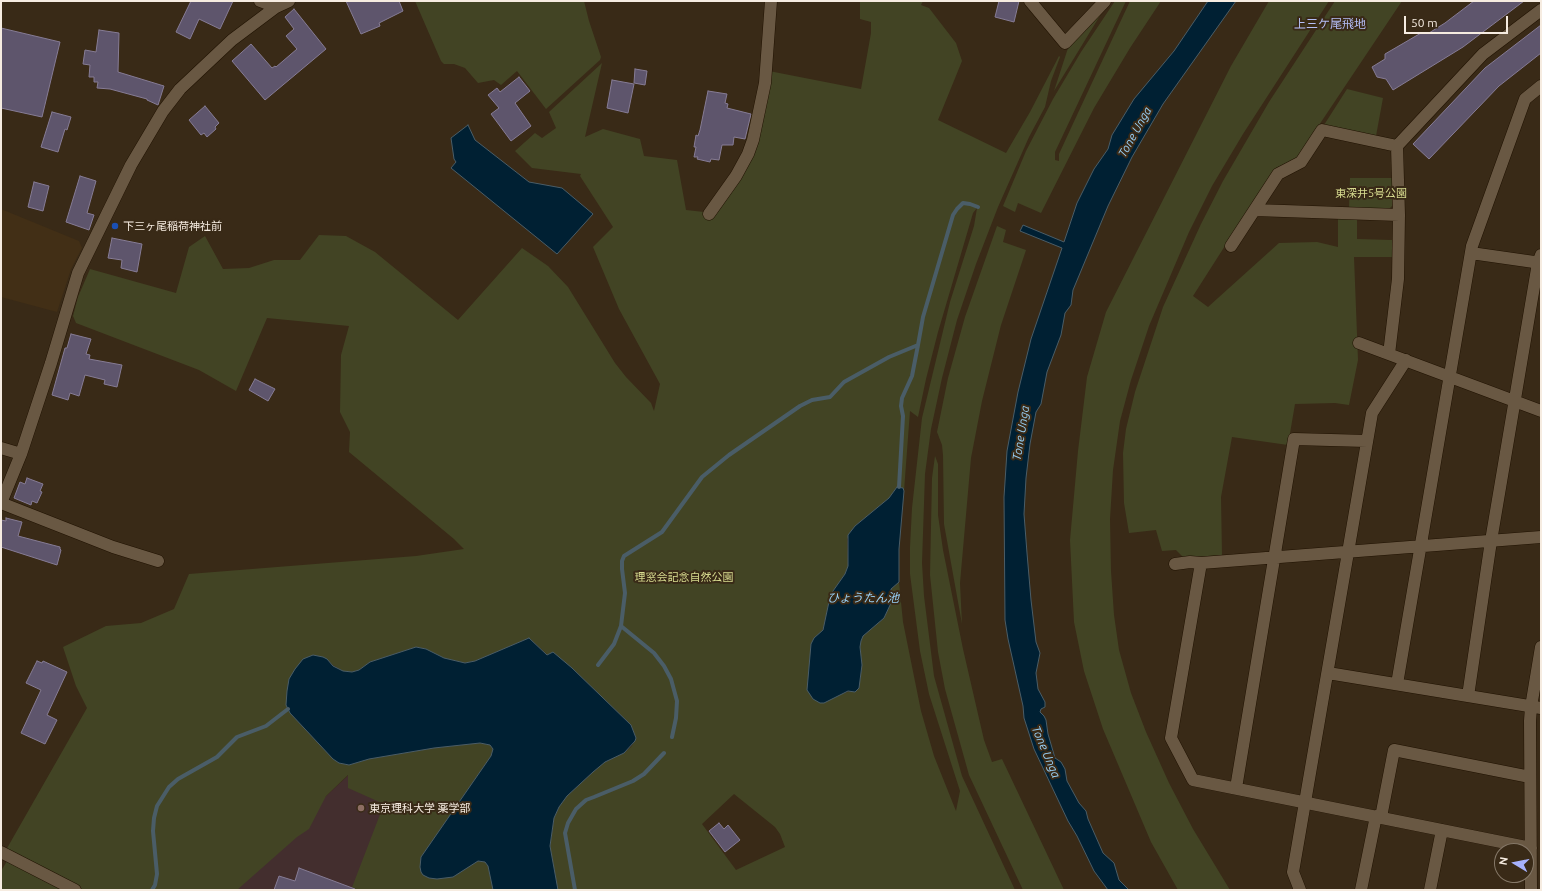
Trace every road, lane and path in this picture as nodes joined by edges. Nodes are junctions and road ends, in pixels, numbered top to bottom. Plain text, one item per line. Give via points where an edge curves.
1 (260, 1) edge
2 (289, 1) edge
3 (772, 1) edge
4 (1030, 1) edge
5 (1105, 1) edge
6 (276, 7) junction
7 (1541, 10) edge
8 (1541, 86) edge
9 (1397, 146) junction
10 (1255, 210) junction
11 (709, 214) dead end
12 (1399, 215) junction
13 (1231, 246) dead end
14 (1471, 253) junction
15 (1540, 260) edge
16 (1359, 343) dead end
17 (1389, 354) junction
18 (1406, 360) junction
19 (1449, 376) junction
20 (1515, 401) junction
21 (1541, 411) edge
22 (1367, 441) junction
23 (1, 448) edge
24 (21, 454) junction
25 (1, 503) edge
26 (1541, 537) edge
27 (1491, 541) junction
28 (1421, 546) junction
29 (1347, 552) junction
30 (1274, 557) junction
31 (158, 561) dead end
32 (1201, 563) junction
33 (1175, 564) dead end
34 (1541, 647) edge
35 (1328, 673) junction
36 (1398, 684) junction
37 (1468, 696) junction
38 (1536, 708) edge
39 (1530, 777) junction
40 (1236, 788) junction
41 (1306, 802) junction
42 (1378, 817) junction
43 (1442, 830) junction
44 (1506, 843) edge
45 (1531, 843) edge
46 (1, 852) edge
47 (75, 890) edge
48 (1300, 890) edge
49 (1361, 890) edge
50 (1430, 890) edge

1 - 6 street
2 - 6 street
3 - 11 street via 764,89 753,140 736,176
4 - 5 street via 1065,43
6 - 24 street via 232,40 180,89 163,111 131,165 78,273
7 - 9 street via 1483,54
8 - 14 street via 1525,99
9 - 10 street via 1322,130 1301,162 1278,174
9 - 12 street
10 - 12 street
10 - 13 street
12 - 17 street via 1398,280
14 - 15 street
14 - 19 street
15 - 20 street
16 - 17 street
17 - 18 street
18 - 19 street
18 - 22 street via 1372,412
19 - 20 street
19 - 28 street
20 - 21 street
20 - 27 street
22 - 29 street
22 - 30 street via 1294,439
23 - 24 street
24 - 25 street
25 - 31 street via 113,547
26 - 27 street
27 - 28 street
27 - 37 street
28 - 29 street
28 - 36 street
29 - 30 street
29 - 35 street
30 - 32 street
30 - 40 street
32 - 33 street
32 - 40 street via 1171,738 1193,780
34 - 38 street
35 - 36 street
35 - 41 street
36 - 37 street
37 - 38 street
38 - 39 street
39 - 42 street via 1394,750
39 - 45 street
40 - 41 street
41 - 42 street
41 - 48 street via 1293,872
42 - 43 street
42 - 49 street
43 - 44 street
43 - 50 street
46 - 47 street

